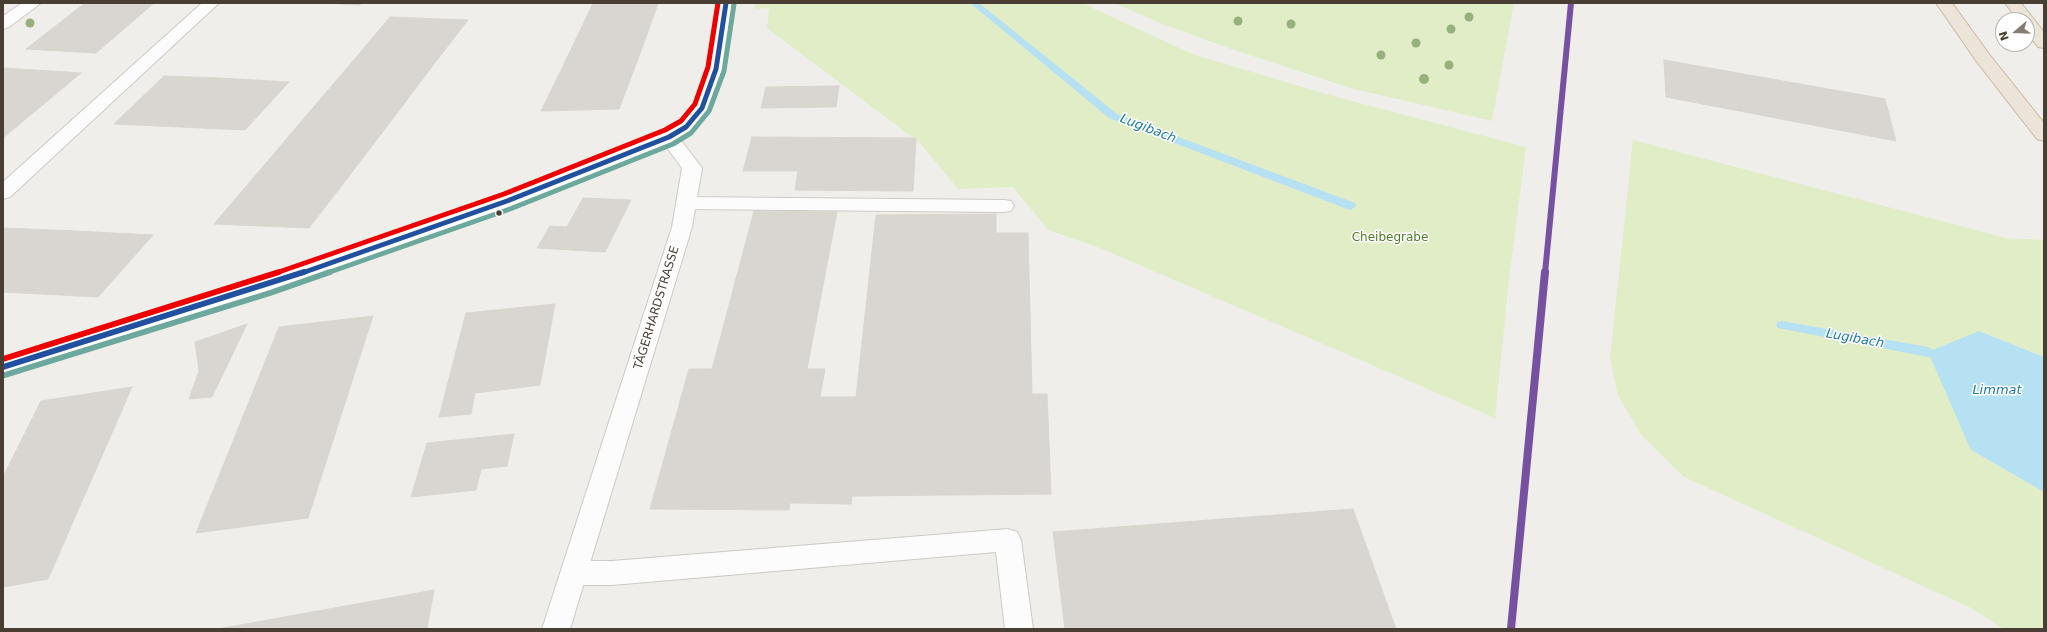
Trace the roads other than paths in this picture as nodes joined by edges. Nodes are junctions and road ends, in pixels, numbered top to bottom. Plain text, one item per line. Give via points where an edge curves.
1 (33, 3) edge
2 (211, 3) edge
3 (726, 3) edge
4 (1944, 3) edge
5 (2013, 3) edge
6 (2020, 12) edge
7 (3, 24) edge
8 (2035, 32) edge
9 (2044, 43) edge
10 (2044, 135) edge
11 (669, 137) junction
12 (3, 193) edge
13 (686, 203) junction
14 (1004, 206) dead end
15 (3, 367) edge
16 (574, 573) junction
17 (556, 629) edge
18 (1019, 629) edge

1 - 7 street
2 - 12 street
3 - 11 street via 716,69 702,108 686,127
4 - 10 highway via 1983,58
5 - 6 highway
8 - 9 highway
11 - 13 street, TÄGERHARDSTRASSE via 692,168
11 - 15 street via 507,201 267,285
13 - 14 street
13 - 16 street, TÄGERHARDSTRASSE via 682,227
16 - 17 street, TÄGERHARDSTRASSE
16 - 18 street via 620,573 1008,540

